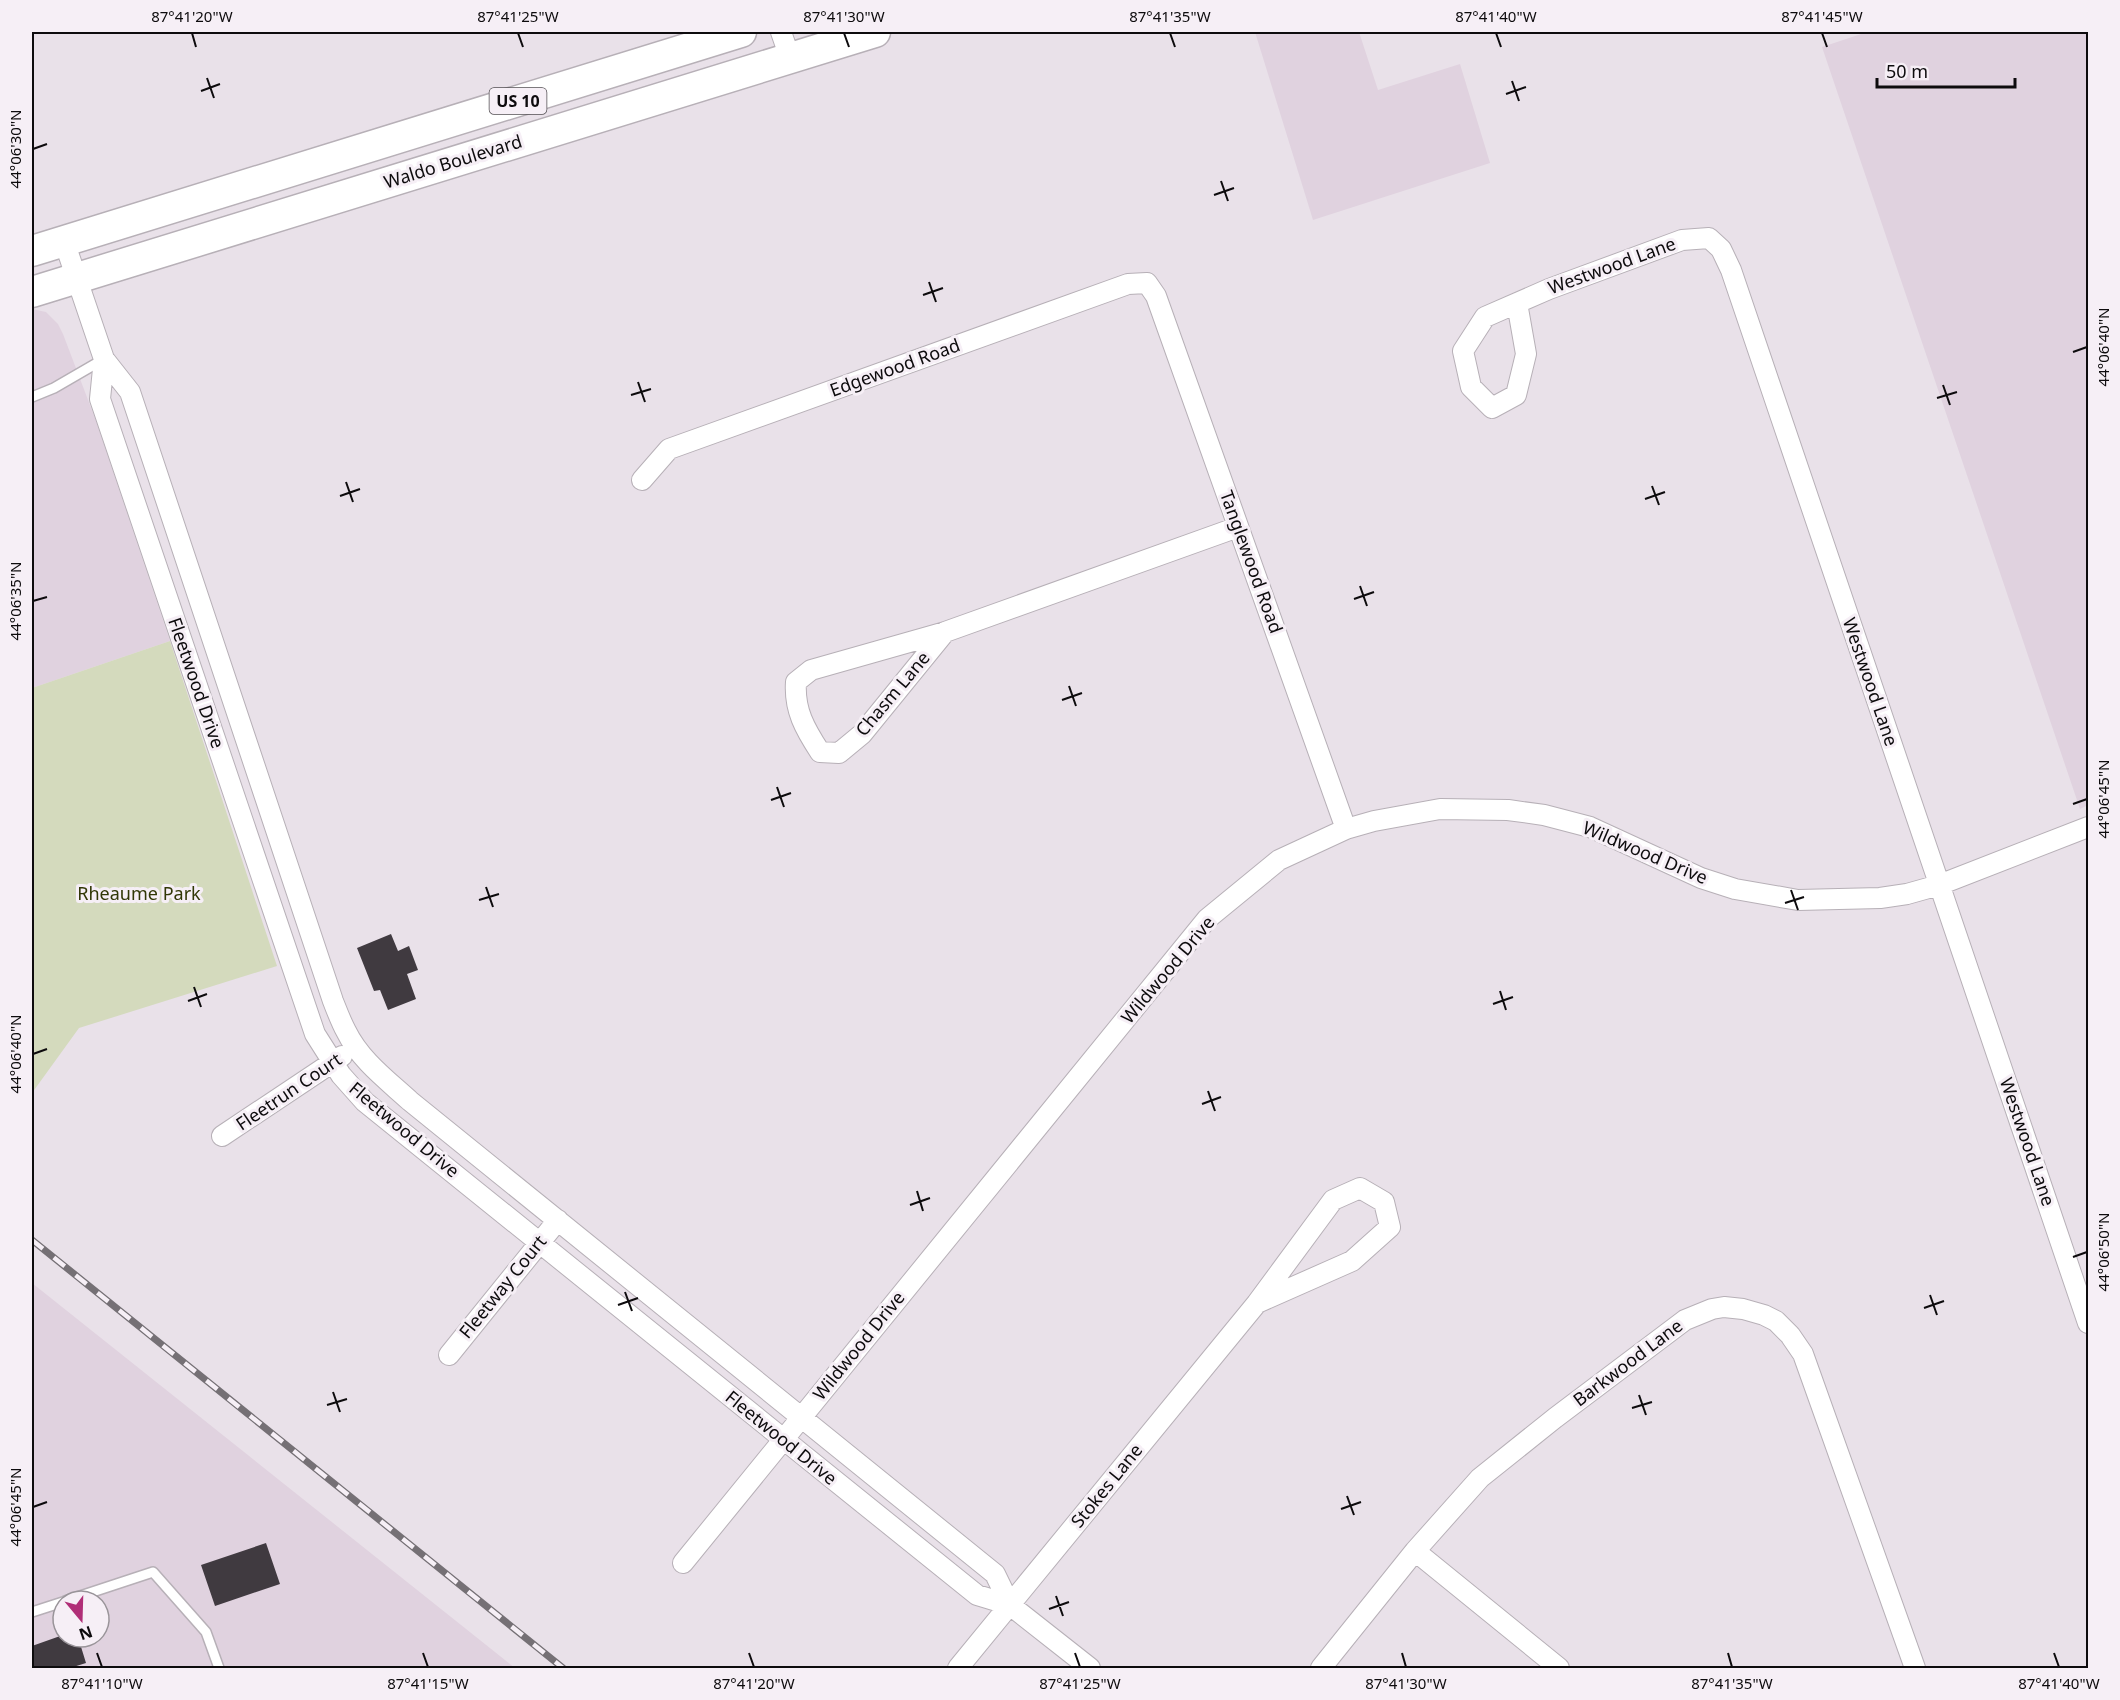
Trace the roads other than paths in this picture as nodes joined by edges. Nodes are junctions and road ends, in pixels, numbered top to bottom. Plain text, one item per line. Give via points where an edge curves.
1 (741, 32) edge
2 (875, 32) edge
3 (785, 45) edge
4 (64, 241) junction
5 (32, 251) edge
6 (77, 278) junction
7 (32, 292) edge
8 (1156, 296) joint
9 (1517, 303) junction
10 (104, 359) junction
11 (32, 396) edge
12 (642, 480) dead end
13 (1238, 527) junction
14 (945, 632) junction
15 (2088, 827) edge
16 (1346, 829) junction
17 (1939, 885) junction
18 (355, 1047) junction
19 (332, 1063) junction
20 (222, 1136) dead end
21 (558, 1220) junction
22 (540, 1242) junction
23 (1257, 1303) junction
24 (2088, 1323) edge
25 (449, 1355) dead end
26 (801, 1417) junction
27 (783, 1440) junction
28 (1415, 1551) junction
29 (683, 1563) dead end
30 (101, 1589) edge
31 (51, 1605) edge
32 (1010, 1605) junction
33 (32, 1612) edge
34 (219, 1668) edge
35 (957, 1668) edge
36 (1090, 1668) edge
37 (1321, 1668) edge
38 (1559, 1668) edge
39 (1915, 1668) edge

1 - 4 main road, US 10
2 - 3 main road, Waldo Boulevard / US 10
3 - 6 main road, Waldo Boulevard / US 10
4 - 5 main road, US 10
4 - 6 street, Fleetwood Drive
6 - 7 main road, Waldo Boulevard / US 10
6 - 10 street, Fleetwood Drive
8 - 12 street, Edgewood Road via 1147,284 1128,284 669,449
8 - 13 street, Tanglewood Road
9 - 9 street, Westwood Lane via 1485,317 1463,351 1471,387 1492,408 1516,395 1526,354
9 - 17 street, Westwood Lane via 1682,240 1709,238 1721,249
10 - 11 lane
10 - 18 street, Fleetwood Drive via 130,392 333,1001
10 - 19 street, Fleetwood Drive via 100,399 315,1034
13 - 14 street, Chasm Lane
13 - 16 street, Tanglewood Road
14 - 14 street, Chasm Lane via 811,670 796,682 795,699 806,730 820,752 839,753 862,734
15 - 17 street, Wildwood Drive
16 - 17 street, Wildwood Drive via 1440,809 1508,810 1590,827 1701,878 1765,896 1798,900 1880,898
16 - 26 street, Wildwood Drive via 1279,860 1207,920
17 - 24 street, Westwood Lane
18 - 19 street, Fleetrun Court
18 - 21 street, Fleetwood Drive via 410,1101
19 - 20 street, Fleetrun Court
19 - 22 street, Fleetwood Drive via 365,1102
21 - 22 street, Fleetway Court
21 - 26 street, Fleetwood Drive
22 - 25 street, Fleetway Court
22 - 27 street, Fleetwood Drive
23 - 23 street, Stokes Lane via 1352,1261 1390,1227 1384,1202 1360,1188 1333,1200
23 - 32 street, Stokes Lane
26 - 27 street, Wildwood Drive
26 - 32 street, Fleetwood Drive via 995,1574
27 - 29 street, Wildwood Drive
27 - 32 street, Fleetwood Drive via 977,1595
28 - 37 street, Barkwood Lane
28 - 38 street
28 - 39 street, Barkwood Lane via 1480,1478 1685,1320 1712,1309 1743,1309 1776,1321 1803,1354
30 - 34 lane via 153,1572 206,1632
31 - 33 lane
32 - 35 street, Stokes Lane
32 - 36 street, Fleetwood Drive

